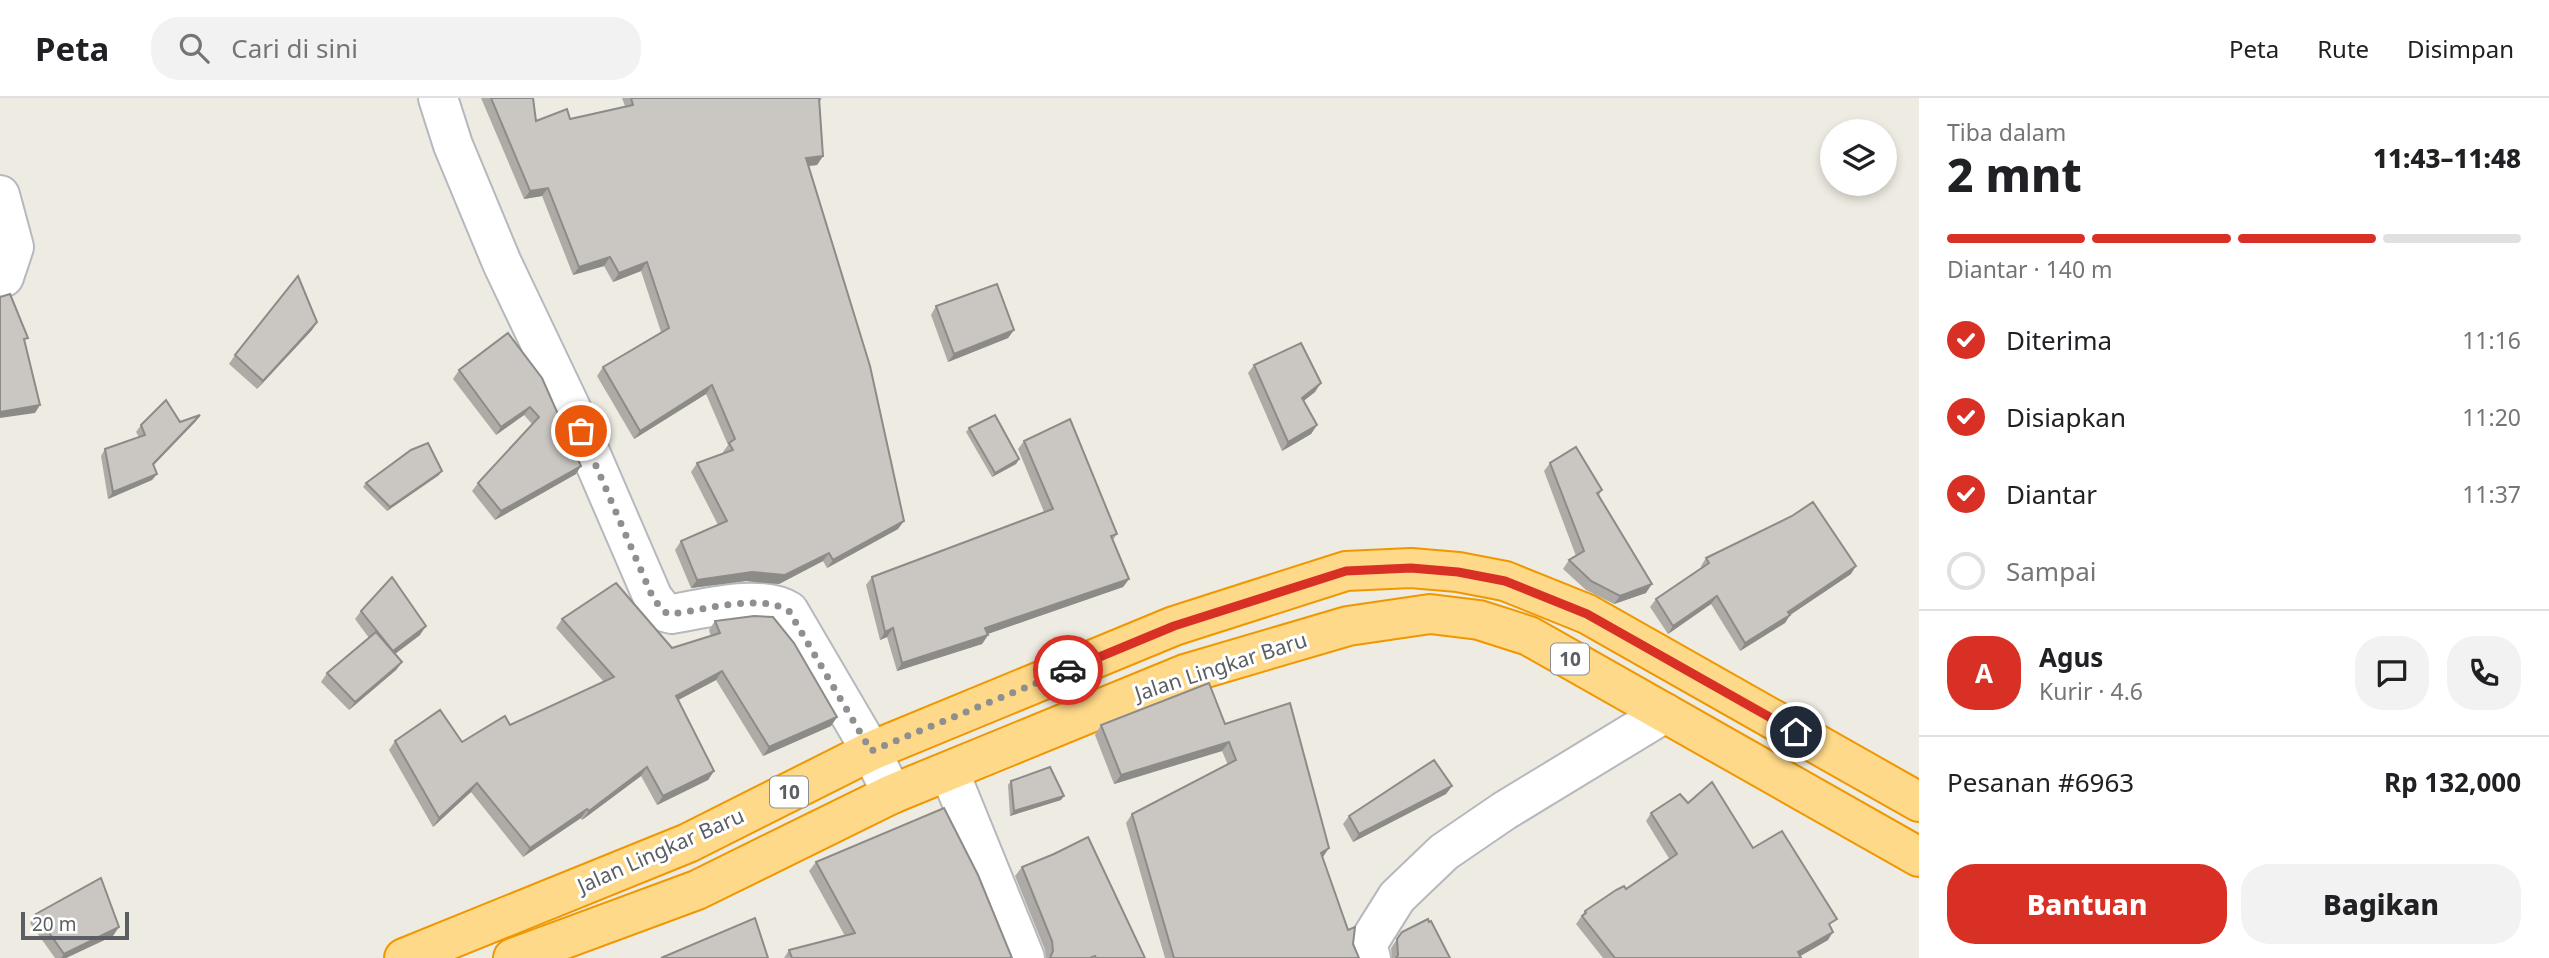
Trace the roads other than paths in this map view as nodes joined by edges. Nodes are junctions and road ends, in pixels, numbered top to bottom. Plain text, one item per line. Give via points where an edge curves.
1 (438, 98) edge
2 (0, 195) edge
3 (0, 276) edge
4 (1665, 713) junction
5 (871, 751) junction
6 (949, 771) junction
7 (892, 794) junction
8 (1917, 797) edge
9 (1919, 857) edge
10 (404, 958) edge
11 (513, 958) edge
12 (1025, 958) edge
13 (1371, 958) edge

1 - 5 street via 502,264 571,408 653,598 671,614 761,602 789,611
2 - 3 street via 14,247 4,276
4 - 6 highway, Jalan Lingkar Baru / 10 via 1529,636 1479,620 1430,614 1348,626 1185,674
4 - 9 highway, Jalan Lingkar Baru / 10
4 - 13 street via 1444,852 1397,897 1370,940
5 - 7 street
5 - 8 highway, Jalan Lingkar Baru / 10 via 1174,626 1346,571 1411,568 1505,581 1587,614
5 - 10 highway, Jalan Lingkar Baru / 10 via 688,843
6 - 7 highway, Jalan Lingkar Baru / 10
6 - 12 street
7 - 11 highway, Jalan Lingkar Baru / 10 via 697,890

